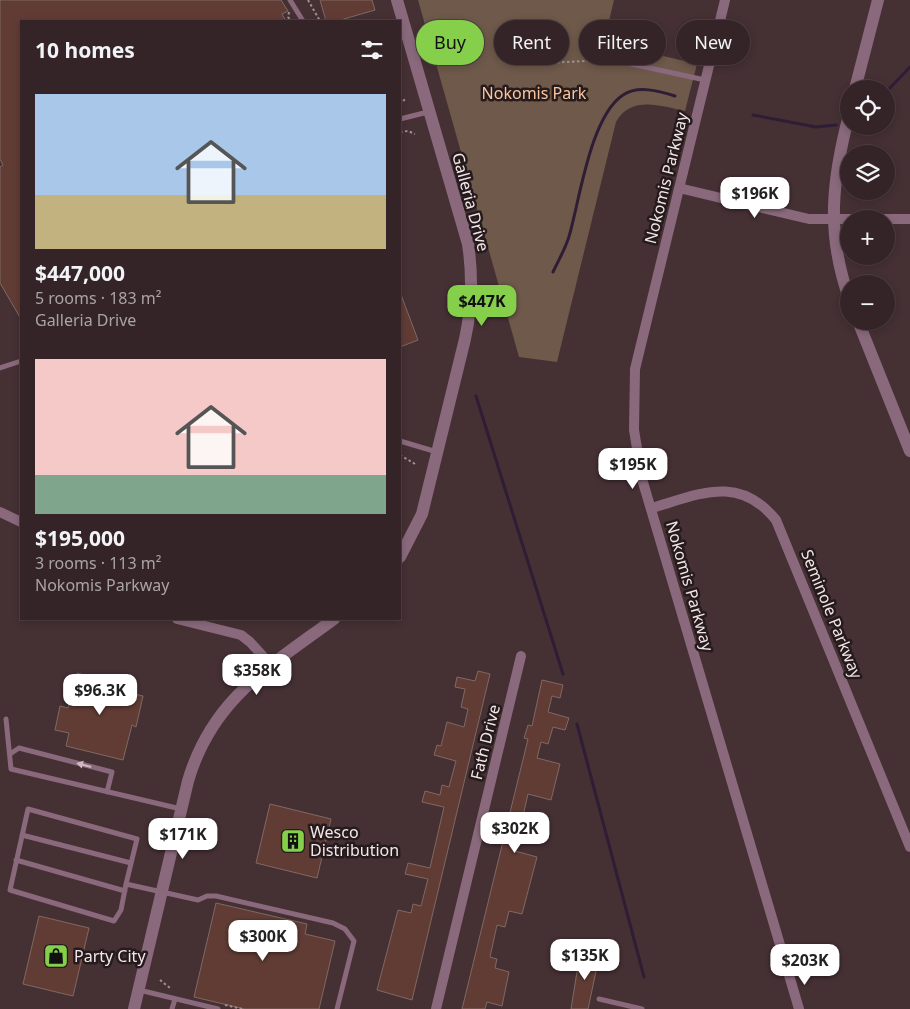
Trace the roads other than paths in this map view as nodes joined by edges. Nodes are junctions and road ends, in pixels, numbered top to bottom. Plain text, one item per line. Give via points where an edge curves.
1 (290, 0) edge
2 (397, 0) edge
3 (725, 0) edge
4 (878, 0) edge
5 (302, 20) edge
6 (635, 65) edge
7 (705, 80) junction
8 (857, 80) edge
9 (429, 111) junction
10 (401, 119) edge
11 (844, 135) edge
12 (679, 188) junction
13 (834, 217) junction
14 (910, 219) edge
15 (843, 275) edge
16 (862, 330) edge
17 (20, 361) edge
18 (0, 368) edge
19 (401, 441) edge
20 (910, 451) edge
21 (438, 452) junction
22 (652, 508) junction
23 (0, 512) edge
24 (20, 522) edge
25 (401, 556) edge
26 (186, 620) edge
27 (333, 620) edge
28 (521, 656) dead end
29 (271, 666) junction
30 (6, 719) dead end
31 (10, 754) junction
32 (107, 792) junction
33 (181, 809) junction
34 (22, 835) junction
35 (910, 847) edge
36 (16, 860) junction
37 (131, 863) junction
38 (126, 884) junction
39 (125, 891) junction
40 (162, 892) junction
41 (139, 990) junction
42 (175, 999) junction
43 (599, 999) dead end
44 (207, 1008) edge
45 (134, 1009) edge
46 (172, 1009) edge
47 (218, 1009) edge
48 (337, 1009) edge
49 (436, 1009) edge
50 (642, 1009) edge
51 (799, 1009) edge

1 - 5 lane
2 - 9 street, Galleria Drive
3 - 7 street, Nokomis Parkway
4 - 8 street
6 - 7 lane
7 - 12 street, Nokomis Parkway
9 - 10 lane
9 - 21 street, Galleria Drive via 468,244 472,278 470,317
11 - 13 street via 837,160
12 - 13 street via 809,219
12 - 22 street, Nokomis Parkway via 635,369 633,399 637,452
13 - 14 street
13 - 15 street via 836,248
16 - 20 street
17 - 18 lane
19 - 21 lane
21 - 25 street, Galleria Drive via 422,514
22 - 35 street, Seminole Parkway via 721,491 734,492 758,500 776,520
22 - 51 street, Nokomis Parkway
23 - 24 street
26 - 29 street via 241,635
27 - 29 street
28 - 49 street, Fath Drive
29 - 33 street via 238,693 208,732 193,762
30 - 31 lane
31 - 32 lane via 11,770
32 -> 31 lane via 112,772 19,748
32 - 33 lane
33 - 40 street
34 - 36 lane
34 - 37 lane
34 - 37 lane via 28,809 137,839
36 - 39 lane
36 - 39 lane via 10,890 114,921 121,910
37 - 38 lane
38 - 39 lane
38 - 40 lane
40 - 41 street
40 - 48 lane via 198,900 216,896 333,923 345,929 354,941
41 - 42 lane
41 - 45 street
42 - 44 lane
42 - 46 lane
43 - 50 lane
44 - 47 lane

